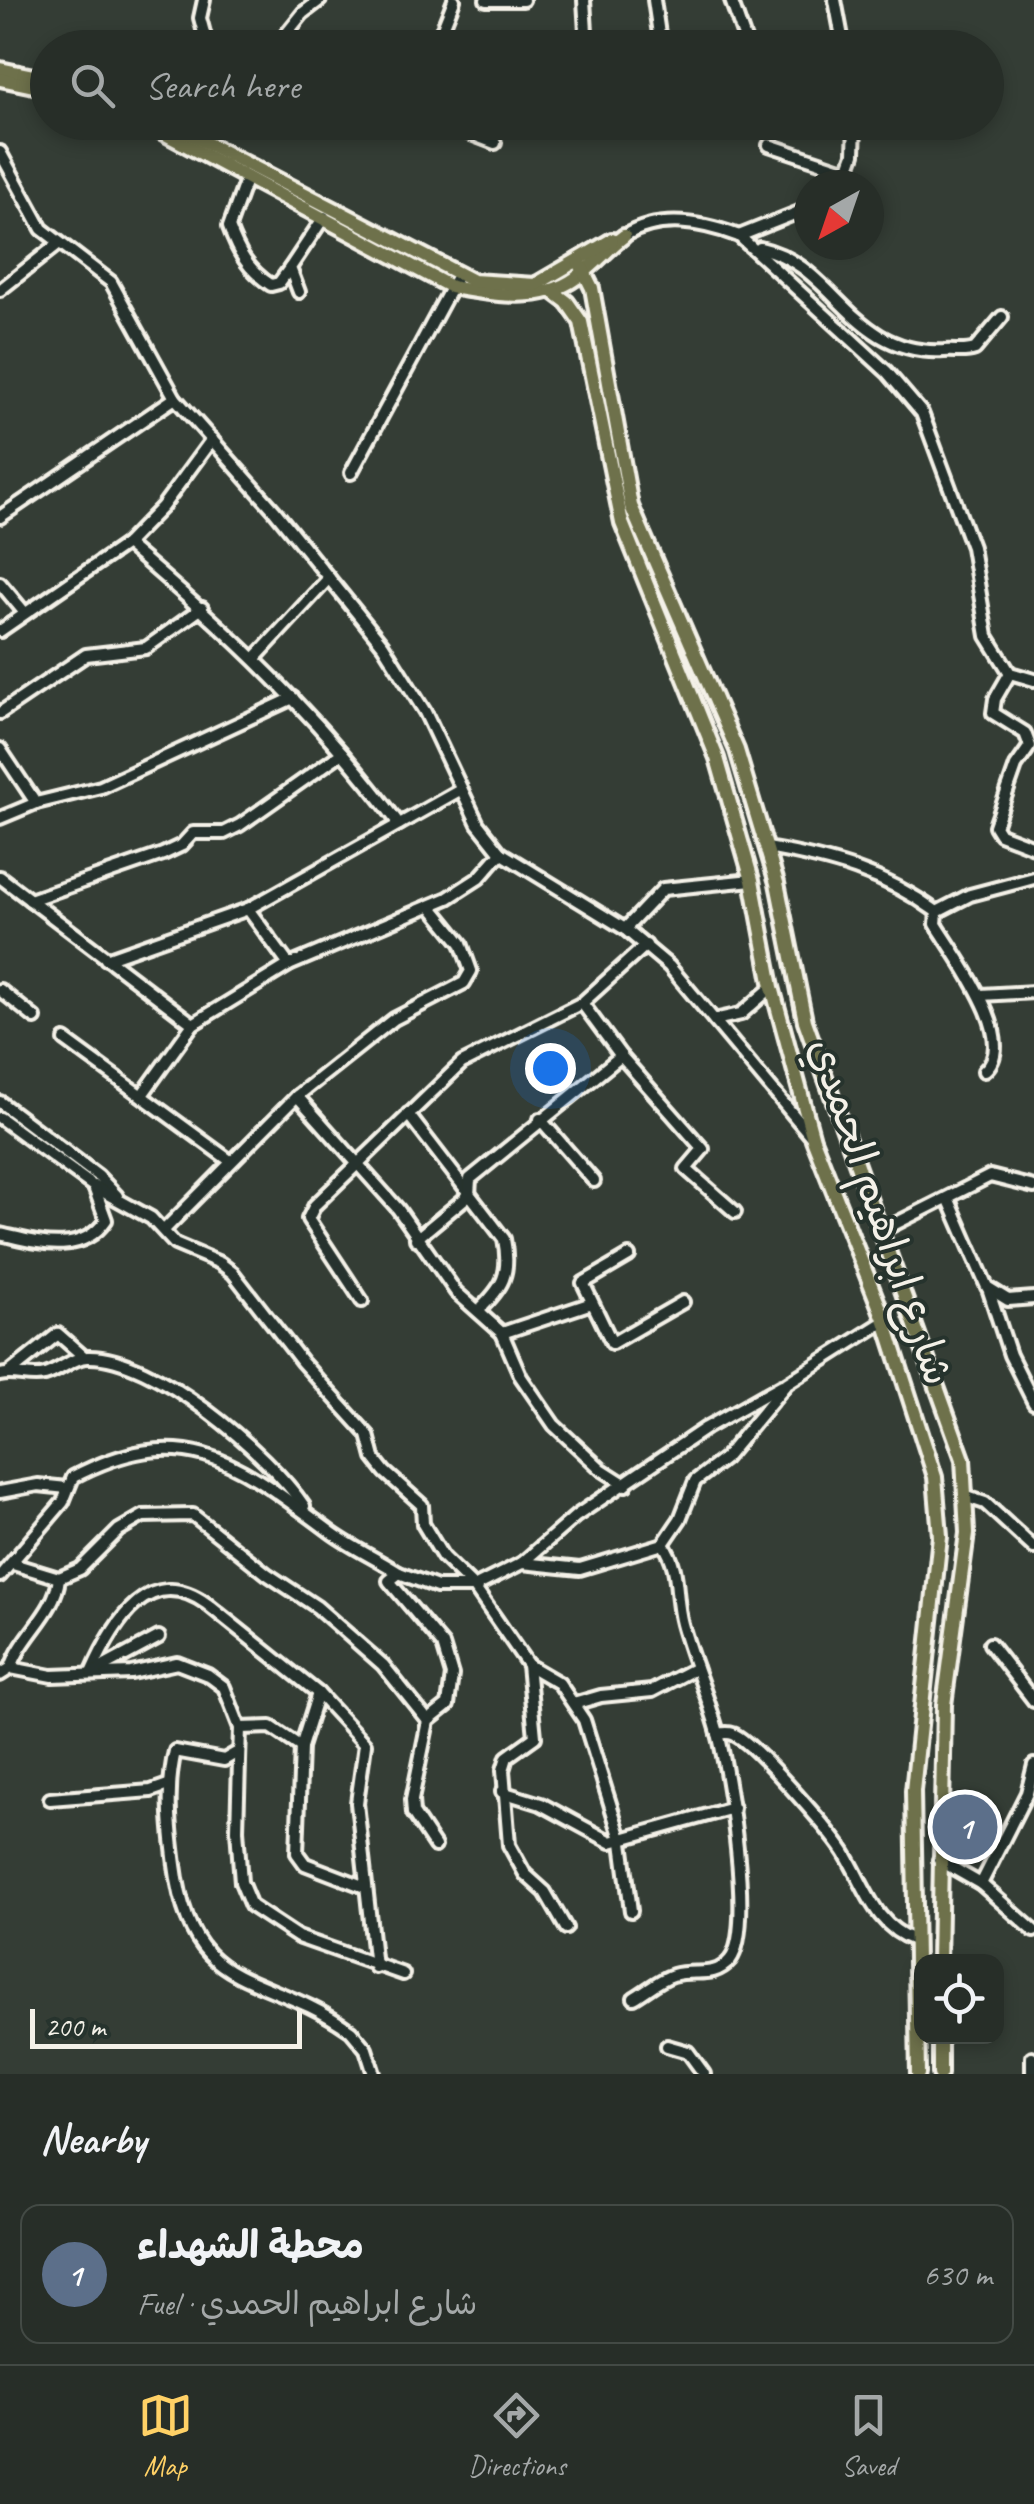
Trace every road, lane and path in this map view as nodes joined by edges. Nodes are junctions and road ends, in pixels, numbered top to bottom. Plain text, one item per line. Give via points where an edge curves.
1 (204, 0) edge
2 (321, 0) edge
3 (454, 0) edge
4 (486, 0) edge
5 (525, 0) edge
6 (584, 0) edge
7 (654, 0) edge
8 (731, 0) edge
9 (835, 0) edge
10 (203, 30) edge
11 (290, 30) edge
12 (442, 30) edge
13 (586, 30) edge
14 (658, 30) edge
15 (742, 30) edge
16 (841, 30) edge
17 (0, 69) edge
18 (30, 75) edge
19 (0, 80) edge
20 (30, 86) edge
21 (182, 140) edge
22 (196, 140) edge
23 (486, 140) edge
24 (854, 140) edge
25 (494, 143) dead end
26 (769, 145) dead end
27 (0, 152) edge
28 (844, 170) edge
29 (847, 170) edge
30 (250, 172) junction
31 (794, 214) edge
32 (324, 217) junction
33 (624, 236) junction
34 (739, 236) junction
35 (58, 244) junction
36 (756, 247) junction
37 (607, 251) junction
38 (581, 266) junction
39 (290, 268) junction
40 (455, 281) junction
41 (592, 288) junction
42 (0, 290) edge
43 (550, 290) junction
44 (299, 292) dead end
45 (1002, 316) dead end
46 (175, 398) junction
47 (618, 432) junction
48 (601, 435) junction
49 (212, 440) junction
50 (352, 473) dead end
51 (0, 517) edge
52 (649, 543) junction
53 (126, 544) junction
54 (631, 548) junction
55 (329, 578) junction
56 (0, 582) edge
57 (202, 608) junction
58 (25, 613) junction
59 (0, 630) edge
60 (255, 658) junction
61 (1010, 672) junction
62 (1034, 680) edge
63 (293, 698) junction
64 (0, 713) edge
65 (0, 750) edge
66 (342, 753) junction
67 (460, 790) junction
68 (36, 803) junction
69 (0, 818) edge
70 (399, 824) junction
71 (1034, 847) edge
72 (766, 848) junction
73 (501, 853) junction
74 (0, 876) edge
75 (1034, 878) edge
76 (752, 880) junction
77 (30, 900) junction
78 (431, 906) junction
79 (248, 909) junction
80 (937, 912) junction
81 (786, 919) junction
82 (760, 923) junction
83 (625, 930) junction
84 (646, 945) junction
85 (106, 959) junction
86 (289, 965) junction
87 (772, 987) junction
88 (0, 990) edge
89 (1034, 992) edge
90 (982, 995) junction
91 (582, 1004) junction
92 (35, 1018) dead end
93 (714, 1020) junction
94 (193, 1024) junction
95 (65, 1040) dead end
96 (621, 1056) junction
97 (984, 1071) dead end
98 (142, 1095) junction
99 (297, 1096) junction
100 (0, 1102) edge
101 (408, 1114) junction
102 (0, 1118) edge
103 (540, 1119) junction
104 (813, 1139) junction
105 (229, 1160) junction
106 (356, 1164) junction
107 (96, 1181) junction
108 (594, 1181) dead end
109 (1034, 1187) edge
110 (469, 1195) junction
111 (948, 1200) junction
112 (735, 1212) dead end
113 (165, 1228) junction
114 (879, 1232) junction
115 (0, 1234) edge
116 (416, 1238) junction
117 (629, 1256) dead end
118 (987, 1287) junction
119 (1034, 1298) edge
120 (362, 1300) dead end
121 (684, 1302) dead end
122 (589, 1304) junction
123 (478, 1310) junction
124 (885, 1321) junction
125 (502, 1333) junction
126 (83, 1356) junction
127 (5, 1374) edge
128 (787, 1382) junction
129 (1034, 1402) edge
130 (626, 1485) junction
131 (68, 1488) junction
132 (0, 1492) edge
133 (967, 1497) junction
134 (307, 1511) junction
135 (664, 1544) junction
136 (1034, 1548) edge
137 (522, 1562) junction
138 (12, 1564) junction
139 (399, 1573) junction
140 (0, 1576) edge
141 (59, 1578) junction
142 (474, 1587) junction
143 (159, 1637) dead end
144 (990, 1644) dead end
145 (528, 1666) junction
146 (11, 1668) junction
147 (696, 1668) junction
148 (91, 1673) junction
149 (0, 1675) edge
150 (318, 1693) junction
151 (1034, 1701) edge
152 (576, 1703) junction
153 (428, 1721) junction
154 (240, 1728) junction
155 (718, 1734) junction
156 (302, 1747) junction
157 (236, 1753) junction
158 (1034, 1765) edge
159 (168, 1784) junction
160 (913, 1791) junction
161 (502, 1792) junction
162 (1030, 1794) edge
163 (940, 1795) junction
164 (50, 1799) dead end
165 (732, 1808) junction
166 (622, 1842) junction
167 (434, 1846) dead end
168 (937, 1859) junction
169 (981, 1884) junction
170 (365, 1888) junction
171 (631, 1911) dead end
172 (566, 1928) dead end
173 (1034, 1931) edge
174 (914, 1940) junction
175 (938, 1954) edge
176 (375, 1966) junction
177 (403, 1974) dead end
178 (634, 1998) dead end
179 (940, 2044) edge
180 (667, 2046) dead end
181 (1032, 2056) edge
182 (374, 2074) edge
183 (704, 2074) edge
184 (918, 2074) edge
185 (940, 2074) edge
186 (1032, 2074) edge

1 - 10 street
2 - 11 street
3 - 12 street
4 - 5 street
6 - 13 street
7 - 14 street
8 - 15 street
9 - 16 street
17 - 18 main road
19 - 20 main road
21 - 30 main road
22 - 30 main road
23 - 25 street
24 - 29 street
26 - 28 street
27 - 35 street via 36,220
30 - 32 main road
30 - 39 street via 228,227 236,247 248,268 271,285
30 - 40 main road
31 - 34 street
32 - 39 street
32 - 40 main road
33 - 34 street via 674,222
33 - 37 main road
33 - 38 main road
34 - 36 street
35 - 42 street
35 - 46 street via 111,282
36 - 45 street via 785,254 852,316 915,352 975,349
36 - 61 street via 922,413 972,548 987,636
37 - 38 main road
37 - 41 main road
38 - 40 main road via 529,286
38 - 41 main road, شارع ابراهيم الحمدي
38 - 43 main road
39 - 44 street
40 - 43 main road via 507,294
40 - 50 street
41 - 47 main road, شارع ابراهيم الحمدي
43 - 48 main road, شارع ابراهيم الحمدي via 581,322
46 - 49 street
46 - 51 street
47 - 48 main road
47 - 52 main road, شارع ابراهيم الحمدي via 625,486
48 - 54 main road, شارع ابراهيم الحمدي
49 - 53 street
49 - 55 street
52 - 54 main road
52 - 72 main road, شارع ابراهيم الحمدي via 738,750
53 - 57 street
53 - 58 street
54 - 76 main road, شارع ابراهيم الحمدي via 717,758
55 - 60 street
55 - 67 street via 426,712
56 - 58 street
57 - 60 street
57 - 64 street via 146,648 86,655
58 - 59 street
60 - 63 street
61 - 62 street
61 - 71 street via 993,714 1025,733 1030,746 995,826
63 - 66 street
63 - 68 street via 100,787
65 - 68 street
66 - 70 street
66 - 77 street via 224,833 193,833 163,854
67 - 70 street
67 - 73 street
68 - 69 street
70 - 79 street
72 - 80 street via 854,866 900,885
72 - 81 main road, شارع ابراهيم الحمدي
73 - 78 street via 479,878
73 - 83 street
74 - 77 street
75 - 80 street via 970,895
76 - 82 main road, شارع ابراهيم الحمدي
76 - 83 street via 663,889
77 - 85 street
78 - 86 street
78 - 99 street via 468,958 471,971 464,983 394,1019
79 - 85 street
79 - 86 street
80 - 90 street via 936,924
81 - 82 main road
81 - 114 main road, شارع ابراهيم الحمدي via 805,1021
82 - 87 main road, شارع ابراهيم الحمدي
83 - 84 street
84 - 91 street
84 - 93 street
85 - 94 street
86 - 94 street
87 - 93 street via 753,1007
87 - 104 main road, شارع ابراهيم الحمدي
88 - 92 street
89 - 90 street
90 - 97 street via 997,1046
91 - 96 street
91 - 101 street via 462,1063
93 - 104 street
94 - 98 street
95 - 98 street
96 - 103 street
96 - 112 street via 702,1149 686,1169 692,1178
98 - 105 street
99 - 105 street
99 - 106 street
100 - 107 street
101 - 106 street
101 - 110 street
102 - 107 street
103 - 108 street
103 - 110 street via 470,1180
104 - 124 main road, شارع ابراهيم الحمدي
105 - 113 street
106 - 116 street
106 - 120 street via 308,1219
107 - 113 street
107 - 115 street via 106,1220 100,1230 54,1246
109 - 111 street via 990,1176
110 - 116 street
110 - 123 street via 504,1239 509,1264 506,1280
111 - 114 street
111 - 118 street
113 - 142 street via 175,1244 233,1273 368,1435 385,1472 413,1493 443,1557
114 - 133 main road, شارع ابراهيم الحمدي via 951,1418
116 - 123 street
117 - 122 street via 582,1284
118 - 119 street via 1008,1300
118 - 129 street
121 - 122 street via 612,1343
122 - 125 street
123 - 125 street
124 - 128 street
124 - 160 main road, شارع ابراهيم الحمدي via 923,1429 940,1536
125 - 130 street via 554,1425
126 - 127 street via 42,1376
126 - 127 street via 58,1334
126 - 134 street via 135,1370 226,1423
128 - 130 street
128 - 135 street via 725,1458 696,1481
130 - 137 street via 557,1529
131 - 132 street
131 - 134 street via 73,1476 128,1452 180,1450 268,1482
131 - 138 street
133 - 136 street via 985,1503
133 - 163 main road, شارع ابراهيم الحمدي
134 - 139 street
135 - 137 street via 580,1569
135 - 147 street via 676,1564 675,1594
137 - 142 street
138 - 140 street
138 - 141 street
139 - 142 street via 437,1587
139 - 153 street via 389,1581 395,1593 443,1645 452,1675 448,1705
141 - 146 street via 57,1597 17,1648
141 - 153 street via 80,1569 143,1516 194,1515 317,1607 382,1665
142 - 145 street
143 - 148 street
144 - 151 street
145 - 152 street via 560,1683
145 - 161 street via 535,1737 507,1757
146 - 148 street via 34,1676
146 - 149 street
147 - 152 street via 652,1691
147 - 155 street
148 - 150 street via 107,1636 154,1589 170,1586 207,1604
148 - 154 street via 192,1666 224,1688
150 - 156 street
150 - 170 street via 364,1744 357,1802
152 - 166 street
153 - 167 street via 412,1800
154 - 156 street via 271,1727
154 - 157 street
155 - 165 street
155 - 174 street via 730,1732 766,1763 842,1850 887,1926
156 - 170 street via 297,1853 305,1864
157 - 159 street via 224,1760 174,1751
157 - 176 street via 241,1882 250,1906 298,1937
158 - 162 street
159 - 164 street
159 - 182 street via 179,1897 198,1945 226,1968 351,2031
160 - 163 main road
160 - 174 main road, شارع ابراهيم الحمدي
161 - 166 street via 541,1804 598,1838
161 - 172 street via 510,1845
162 - 169 street
163 - 168 main road, شارع ابراهيم الحمدي
165 - 166 street
165 - 178 street via 740,1893 734,1952 716,1970 677,1974
166 - 171 street
168 - 169 street
168 - 175 main road, شارع ابراهيم الحمدي
169 - 173 street
170 - 176 street
174 - 184 main road, شارع ابراهيم الحمدي
176 - 177 street
179 - 185 main road
180 - 183 street via 688,2052
181 - 186 street

